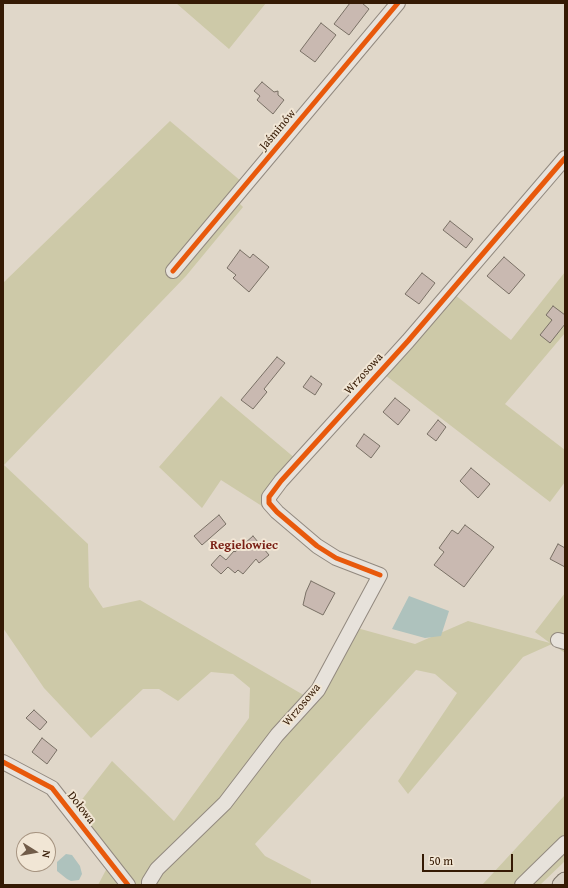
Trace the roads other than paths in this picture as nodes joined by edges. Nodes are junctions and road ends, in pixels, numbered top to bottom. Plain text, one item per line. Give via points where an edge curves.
1 (398, 3) edge
2 (565, 158) edge
3 (173, 271) dead end
4 (3, 762) edge
5 (565, 843) edge
6 (565, 881) edge
7 (128, 885) edge
8 (149, 885) edge
9 (522, 885) edge
10 (561, 885) edge

1 - 3 street, Jaśminów
2 - 8 street, Wrzosowa via 408,341 269,497 269,503 277,512 317,546 336,558 380,576 318,690 277,735 225,803 157,869
4 - 7 street, Dołowa via 52,788
5 - 9 street
6 - 10 main road

